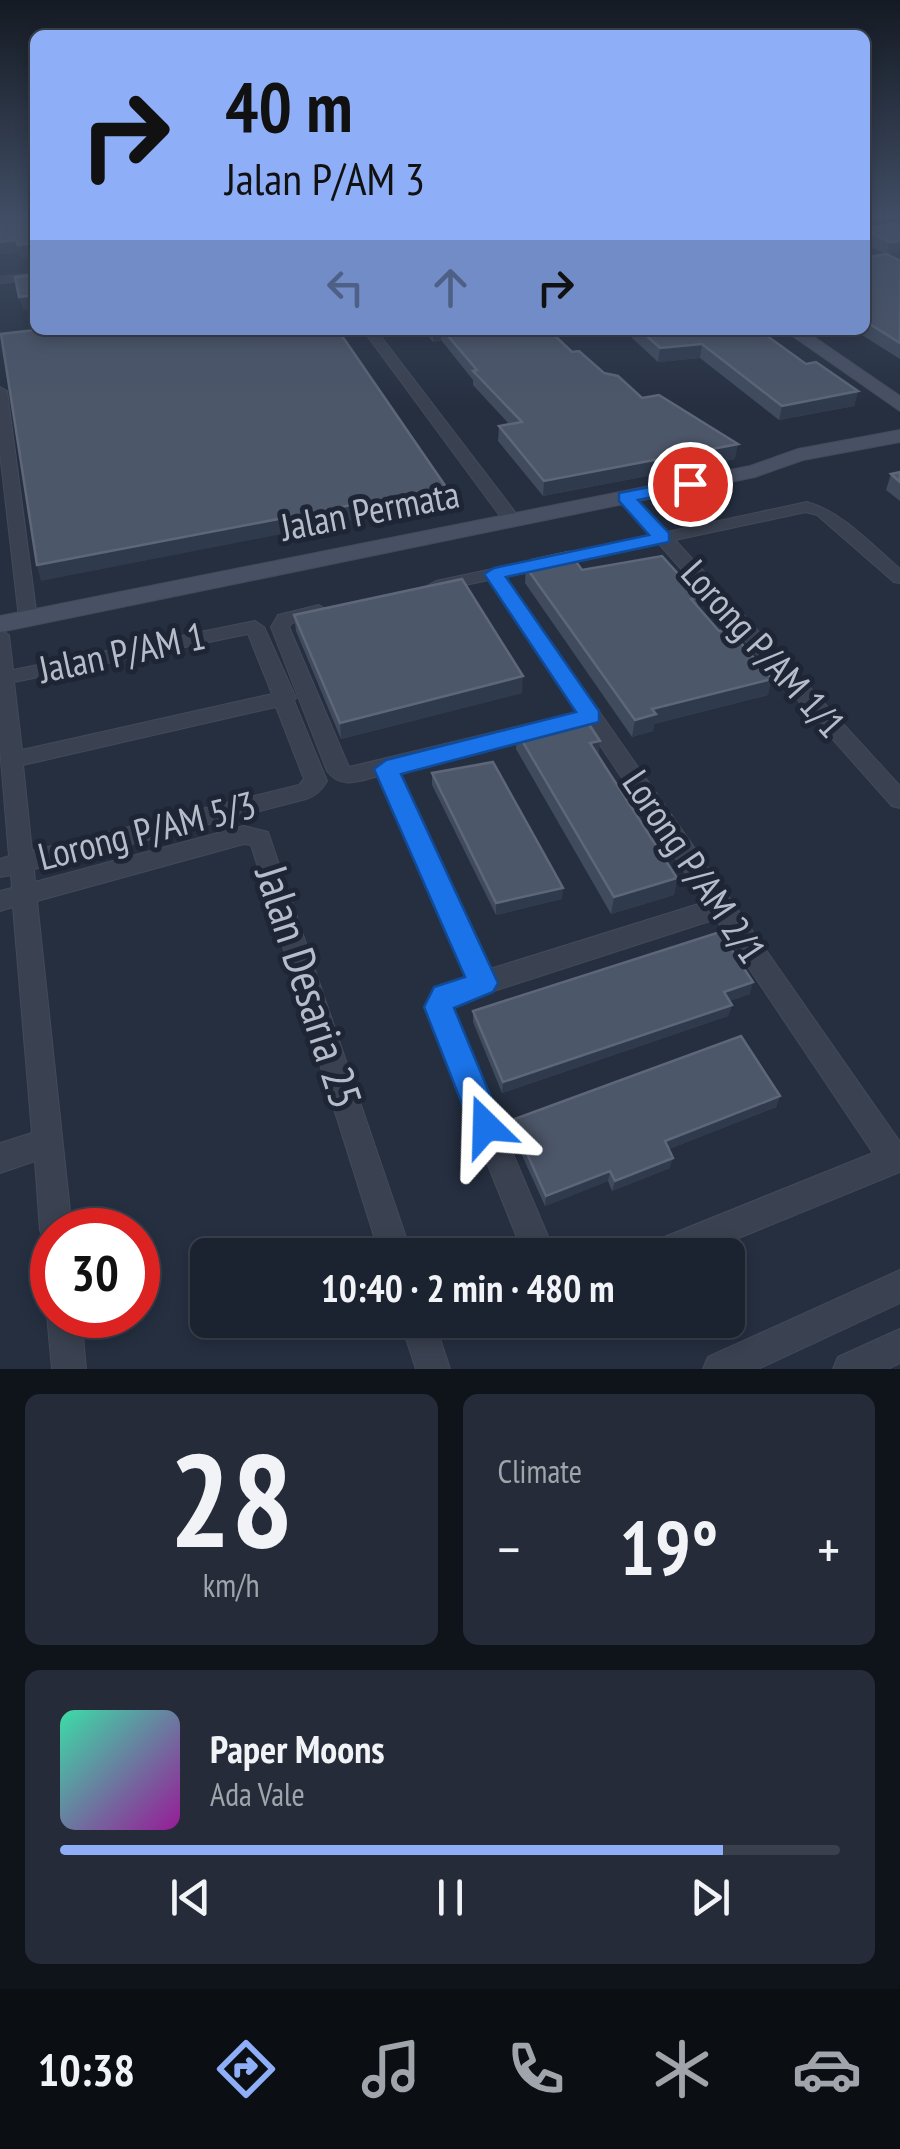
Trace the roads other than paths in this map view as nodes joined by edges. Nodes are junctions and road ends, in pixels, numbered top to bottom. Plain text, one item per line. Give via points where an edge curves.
1 (374, 335) edge
2 (800, 335) edge
3 (822, 335) edge
4 (900, 388) edge
5 (0, 390) edge
6 (900, 405) edge
7 (900, 436) edge
8 (900, 451) edge
9 (754, 471) junction
10 (626, 497) junction
11 (512, 520) junction
12 (662, 538) junction
13 (494, 574) junction
14 (900, 578) edge
15 (408, 592) edge
16 (330, 609) edge
17 (28, 618) junction
18 (0, 624) edge
19 (0, 635) edge
20 (4, 678) junction
21 (286, 698) junction
22 (4, 713) edge
23 (591, 716) junction
24 (12, 760) junction
25 (386, 769) junction
26 (900, 800) edge
27 (11, 865) edge
28 (12, 898) edge
29 (722, 907) junction
30 (483, 983) junction
31 (48, 1142) junction
32 (0, 1158) edge
33 (897, 1158) edge
34 (54, 1208) edge
35 (390, 1238) edge
36 (533, 1238) edge
37 (700, 1238) edge
38 (900, 1286) edge
39 (66, 1338) edge
40 (423, 1338) edge
41 (900, 1346) edge
42 (69, 1369) edge
43 (433, 1369) edge
44 (720, 1369) edge
45 (850, 1369) edge

1 - 11 street
2 - 6 street
3 - 4 street
5 - 17 street
7 - 9 street, Jalan Permata
8 - 9 street, Jalan Permata via 819,468
9 - 10 street, Jalan Permata
10 - 11 street, Jalan Permata
10 - 12 street, Lorong P/AM 1/1
11 - 17 street, Jalan Permata
12 - 13 street
12 - 14 street via 813,508
12 - 26 street, Lorong P/AM 1/1
13 - 15 street
13 - 23 street, Lorong P/AM 2/1
16 - 25 street via 285,619 280,628 338,770 351,777
17 - 18 street, Jalan Permata
19 - 20 street
20 - 21 street, Jalan P/AM 1 via 251,626 261,632
20 - 22 street
21 - 24 street
21 - 27 street, Lorong P/AM 5/3 via 316,777 311,789
22 - 24 street
23 - 25 street
23 - 29 street, Lorong P/AM 2/1
24 - 27 street
25 - 30 street
27 - 28 street
28 - 31 street
28 - 35 street, Jalan Desaria 25 via 244,835 260,838
29 - 30 street
29 - 33 street, Lorong P/AM 2/1
30 - 36 street via 445,996 439,1007
31 - 32 street
31 - 34 street
33 - 37 street
38 - 44 street
39 - 42 street
40 - 43 street
41 - 45 street

